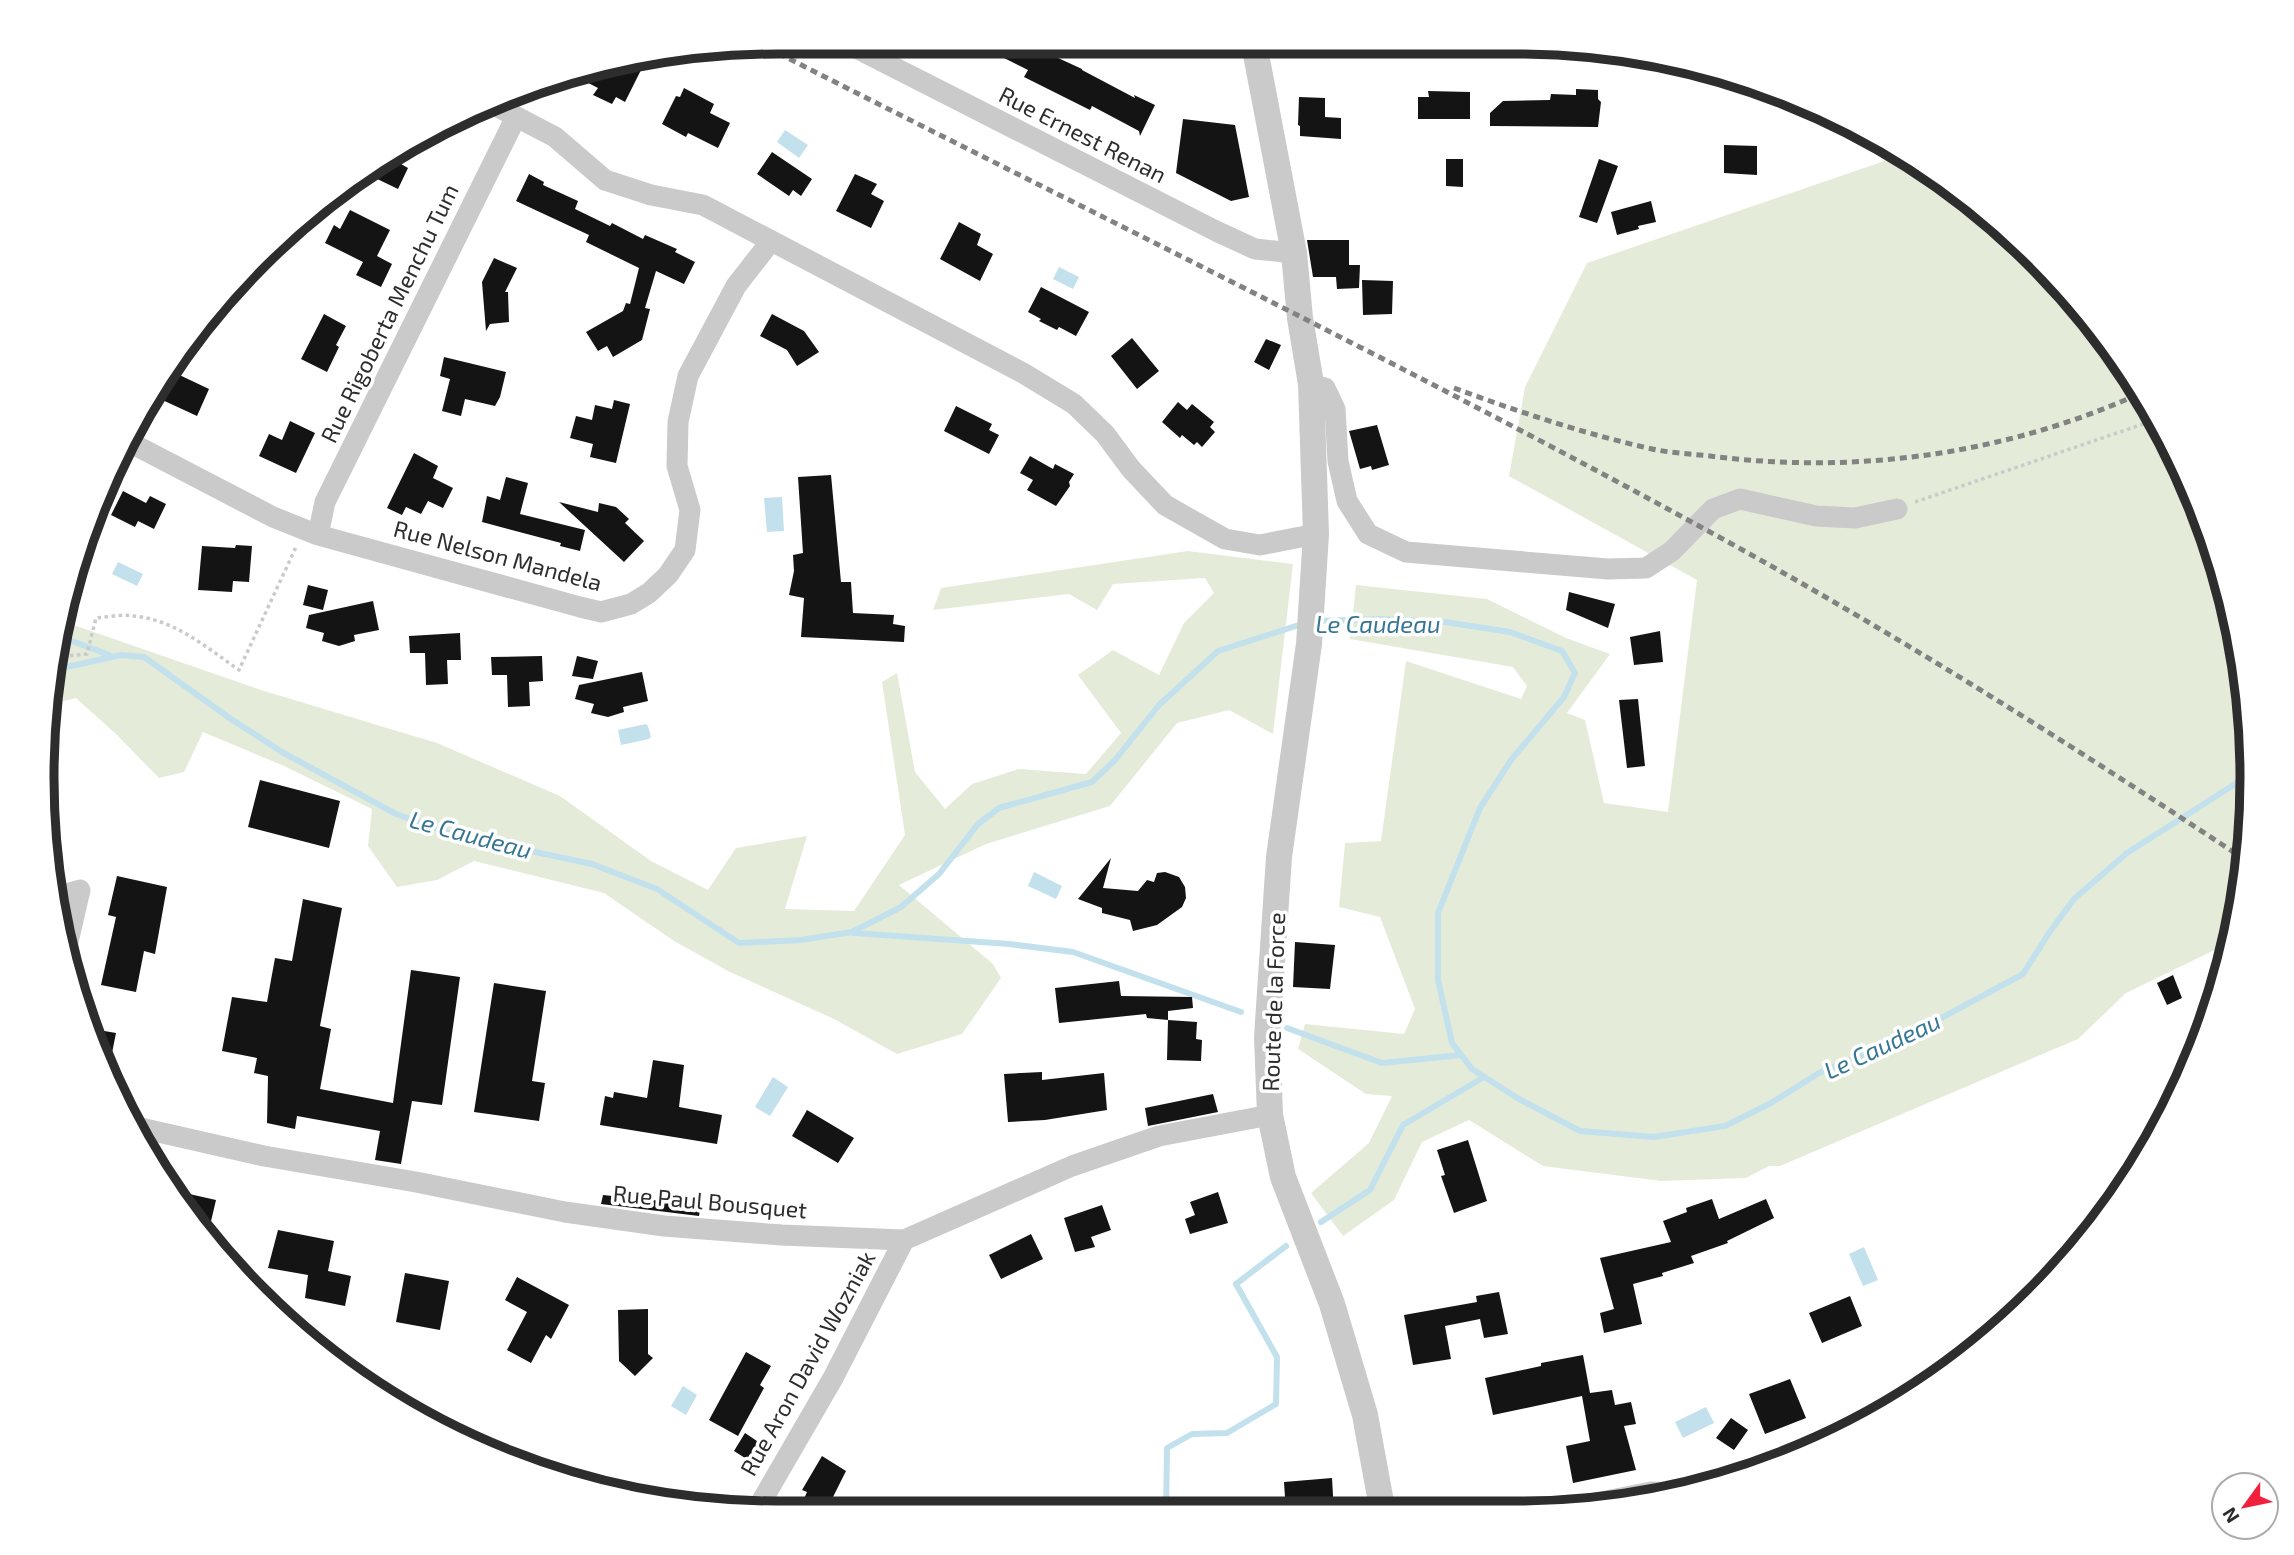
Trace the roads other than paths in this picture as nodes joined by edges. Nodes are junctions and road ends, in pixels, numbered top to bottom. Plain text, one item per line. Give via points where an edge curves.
1 (872, 54) edge
2 (1256, 54) edge
3 (502, 109) edge
4 (516, 117) junction
5 (771, 241) junction
6 (1294, 253) junction
7 (1311, 384) junction
8 (136, 445) edge
9 (1897, 509) road end
10 (311, 532) junction
11 (1316, 534) junction
12 (64, 895) edge
13 (71, 930) edge
14 (1270, 1115) junction
15 (146, 1129) edge
16 (904, 1240) junction
17 (762, 1500) edge
18 (1381, 1501) edge

1 - 6 street, Rue Ernest Renan via 1216,231 1255,248
2 - 6 street, Route de la Force
3 - 4 street
4 - 5 street via 555,136 604,180 703,205
4 - 10 street, Rue Rigoberta Menchu Tum
5 - 10 street, Rue Nelson Mandela via 736,286 688,376 678,422 677,466 690,510 685,550 649,593 631,604 601,612
5 - 11 street via 1074,404 1164,505 1225,538 1260,545
6 - 7 street, Route de la Force
7 - 9 street via 1325,387 1335,409 1338,461 1347,502 1368,534 1406,552 1608,569 1646,568 1671,551 1713,509 1740,499 1816,516 1855,518
7 - 11 street, Route de la Force
8 - 10 street, Rue Nelson Mandela
11 - 14 street, Route de la Force via 1309,644 1279,858 1267,1037
12 - 13 street via 80,890
14 - 16 street, Rue Paul Bousquet via 1159,1136 1072,1166
14 - 18 street, Route de la Force via 1283,1177 1332,1304 1365,1415
15 - 16 street, Rue Paul Bousquet via 264,1156 577,1214 664,1226
16 - 17 street, Rue Aron David Wozniak via 833,1378

